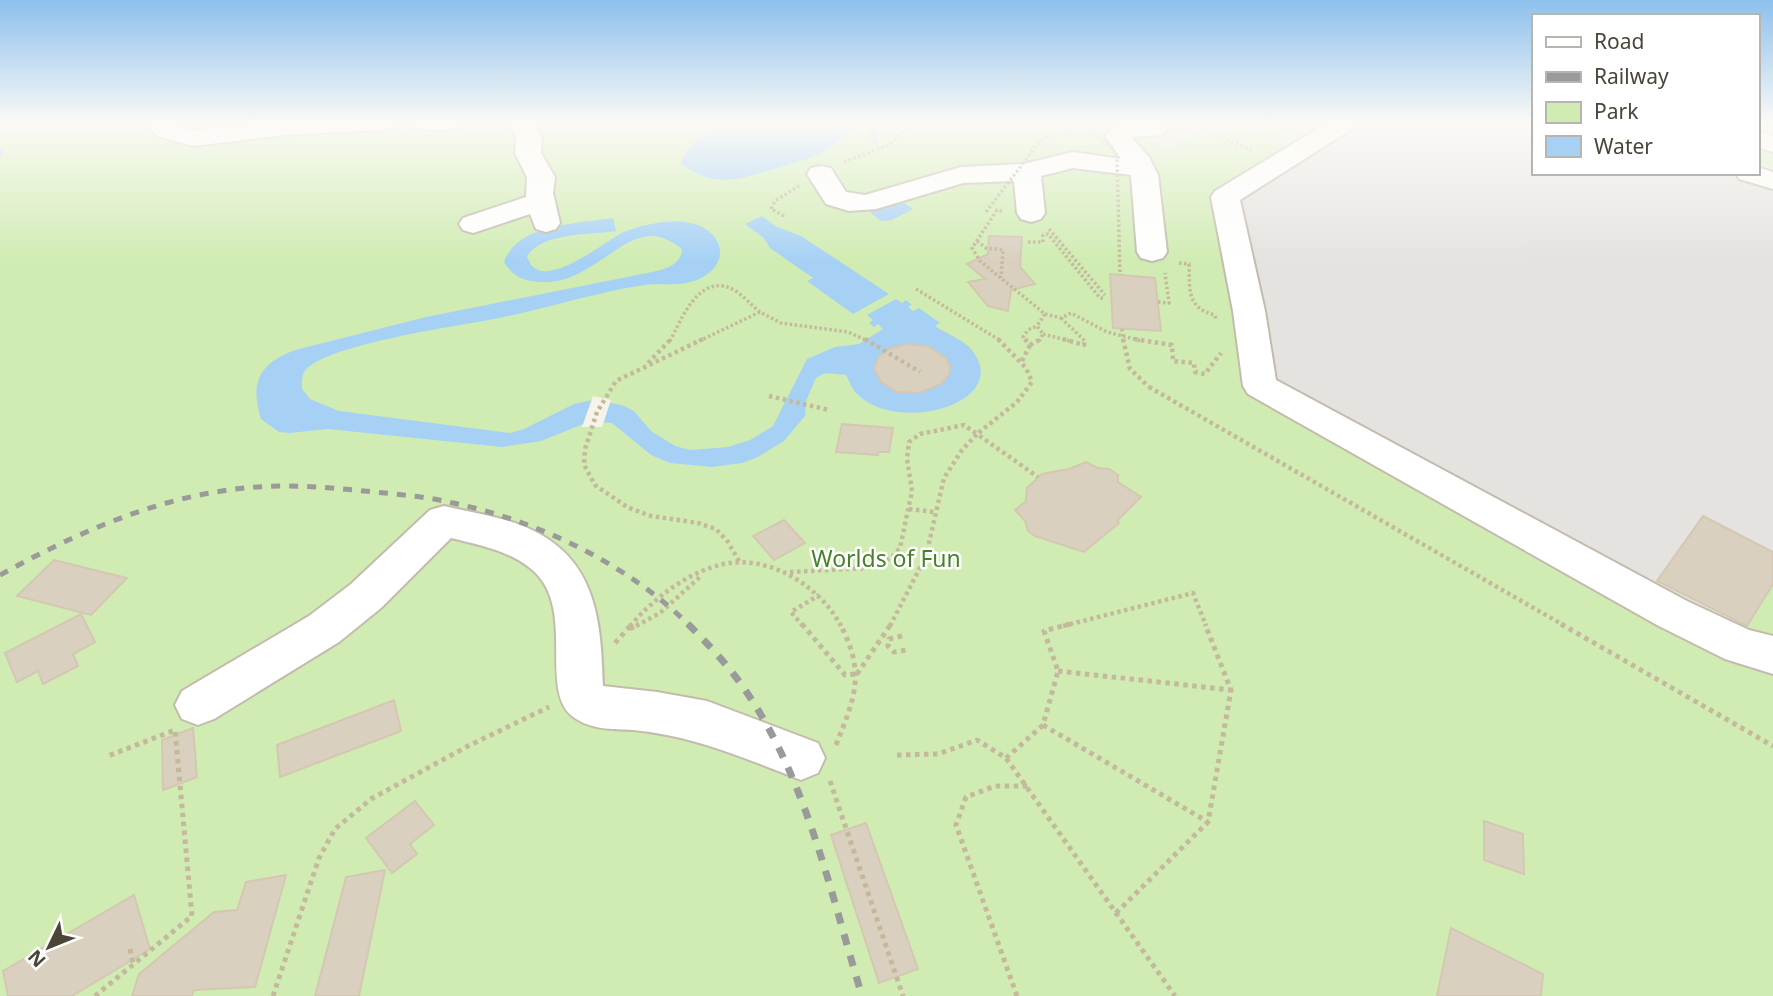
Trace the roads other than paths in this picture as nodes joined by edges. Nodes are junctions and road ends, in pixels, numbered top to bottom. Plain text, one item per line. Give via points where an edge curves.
1 (536, 168) edge
2 (1038, 168) edge
3 (1142, 168) edge
4 (1270, 168) edge
5 (1027, 171) junction
6 (821, 174) dead end
7 (1755, 175) edge
8 (1773, 181) edge
9 (1031, 213) road end
10 (473, 224) dead end
11 (1164, 259) road end
12 (1773, 655) edge
13 (198, 705) dead end
14 (822, 759) road end

1 - 10 street via 543,212
2 - 5 street
3 - 11 street
4 - 12 street via 1225,197 1259,386 1672,613 1740,646
5 - 6 street via 961,175 866,203 836,198
5 - 9 street
7 - 8 street
13 - 14 street via 324,629 366,596 444,521 517,540 547,558 571,592 580,636 582,693 590,704 707,722

